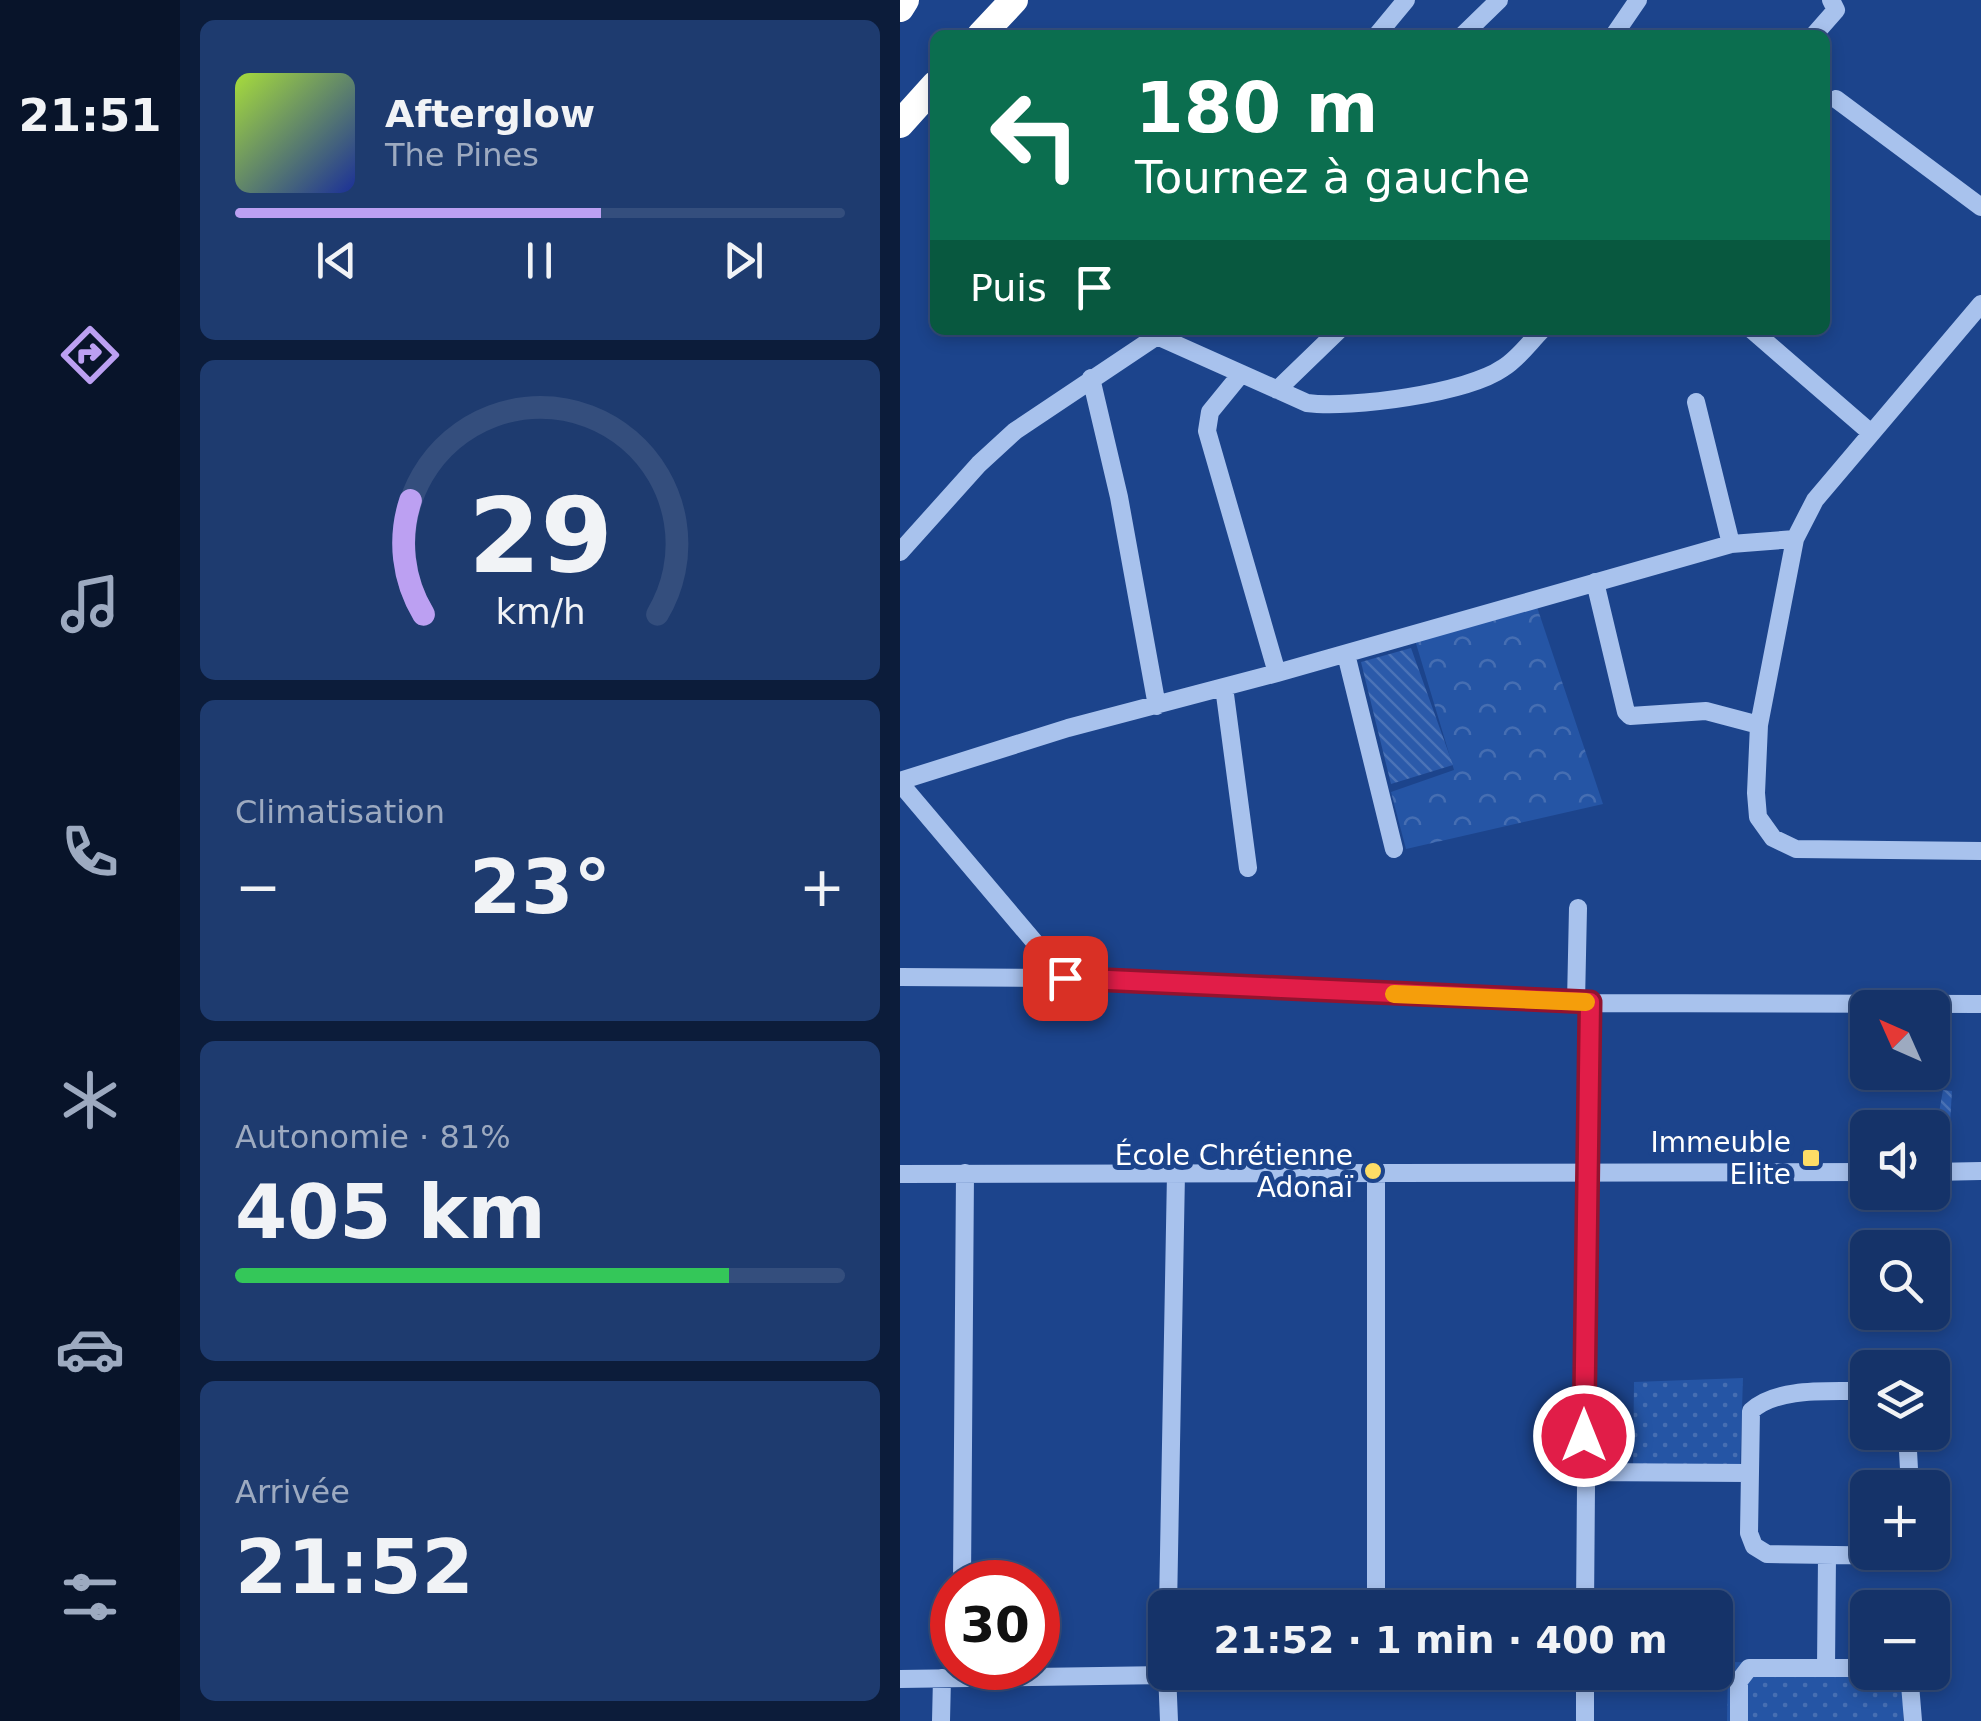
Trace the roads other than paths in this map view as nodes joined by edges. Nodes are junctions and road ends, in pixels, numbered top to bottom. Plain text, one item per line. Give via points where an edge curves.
1 (905, 0) edge
2 (1014, 0) edge
3 (1406, 0) edge
4 (1499, 0) edge
5 (1638, 0) edge
6 (1831, 0) edge
7 (900, 8) edge
8 (986, 30) edge
9 (1381, 30) edge
10 (1468, 30) edge
11 (1617, 30) edge
12 (1818, 30) edge
13 (930, 90) edge
14 (1836, 100) dead end
15 (900, 124) edge
16 (1981, 207) edge
17 (1981, 304) edge
18 (1157, 335) edge
19 (1164, 335) edge
20 (1334, 335) edge
21 (1537, 335) edge
22 (1758, 335) edge
23 (1240, 374) junction
24 (1091, 378) junction
25 (1277, 390) junction
26 (1696, 402) dead end
27 (1871, 433) junction
28 (1795, 539) junction
29 (1731, 544) junction
30 (900, 552) edge
31 (1594, 582) junction
32 (1346, 654) junction
33 (1277, 674) junction
34 (1224, 687) junction
35 (1157, 706) junction
36 (1760, 725) junction
37 (900, 782) edge
38 (1394, 850) dead end
39 (1981, 851) edge
40 (1248, 868) dead end
41 (1578, 908) dead end
42 (900, 977) edge
43 (1065, 978) junction
44 (1583, 1002) junction
45 (1981, 1004) edge
46 (1587, 1172) junction
47 (1850, 1172) edge
48 (1950, 1172) edge
49 (1981, 1172) edge
50 (1176, 1173) junction
51 (1376, 1173) junction
52 (900, 1174) edge
53 (966, 1174) junction
54 (1850, 1391) edge
55 (1584, 1472) junction
56 (1748, 1473) junction
57 (1827, 1556) junction
58 (1850, 1556) edge
59 (962, 1560) edge
60 (1168, 1590) edge
61 (1376, 1590) edge
62 (1585, 1590) edge
63 (1826, 1668) junction
64 (1850, 1668) edge
65 (1148, 1674) edge
66 (1060, 1675) edge
67 (930, 1677) edge
68 (900, 1679) edge
69 (950, 1690) edge
70 (1168, 1690) edge
71 (1585, 1690) edge
72 (1911, 1690) edge
73 (941, 1721) edge
74 (1170, 1721) edge
75 (1586, 1721) edge
76 (1739, 1721) edge
77 (1914, 1721) edge

1 - 7 highway
2 - 8 highway
3 - 9 street
4 - 10 street
5 - 11 street
6 - 12 street via 1836,10
13 - 15 highway
14 - 16 street
17 - 27 street
18 - 24 street
19 - 23 street
20 - 25 street
21 - 25 street via 1485,378 1390,401 1330,407
22 - 27 street
23 - 25 street
23 - 33 street via 1210,412 1207,431
24 - 30 street via 1015,431
24 - 35 street
26 - 29 street
27 - 28 street via 1815,500
28 - 29 street
28 - 36 street
29 - 31 street
31 - 32 street
31 - 36 street via 1630,716 1706,710
32 - 33 street
32 - 38 street
33 - 34 street
34 - 35 street
34 - 40 street
35 - 37 street
36 - 39 street via 1758,818 1773,838 1796,849
37 - 43 street
41 - 44 street
42 - 43 street
43 - 44 street
44 - 45 street
44 - 46 street
46 - 47 street
46 - 51 street
46 - 55 street
48 - 49 street
50 - 51 street
50 - 53 street
50 - 60 street
51 - 61 street
52 - 53 street
53 - 59 street
54 - 56 street via 1761,1401 1751,1411
55 - 56 street
55 - 62 street
56 - 57 street via 1754,1546 1766,1554
57 - 58 street
57 - 63 street
63 - 64 street
63 - 76 street via 1749,1668 1740,1681
65 - 66 street
67 - 68 street
69 - 73 street
70 - 74 street
71 - 75 street
72 - 77 street

